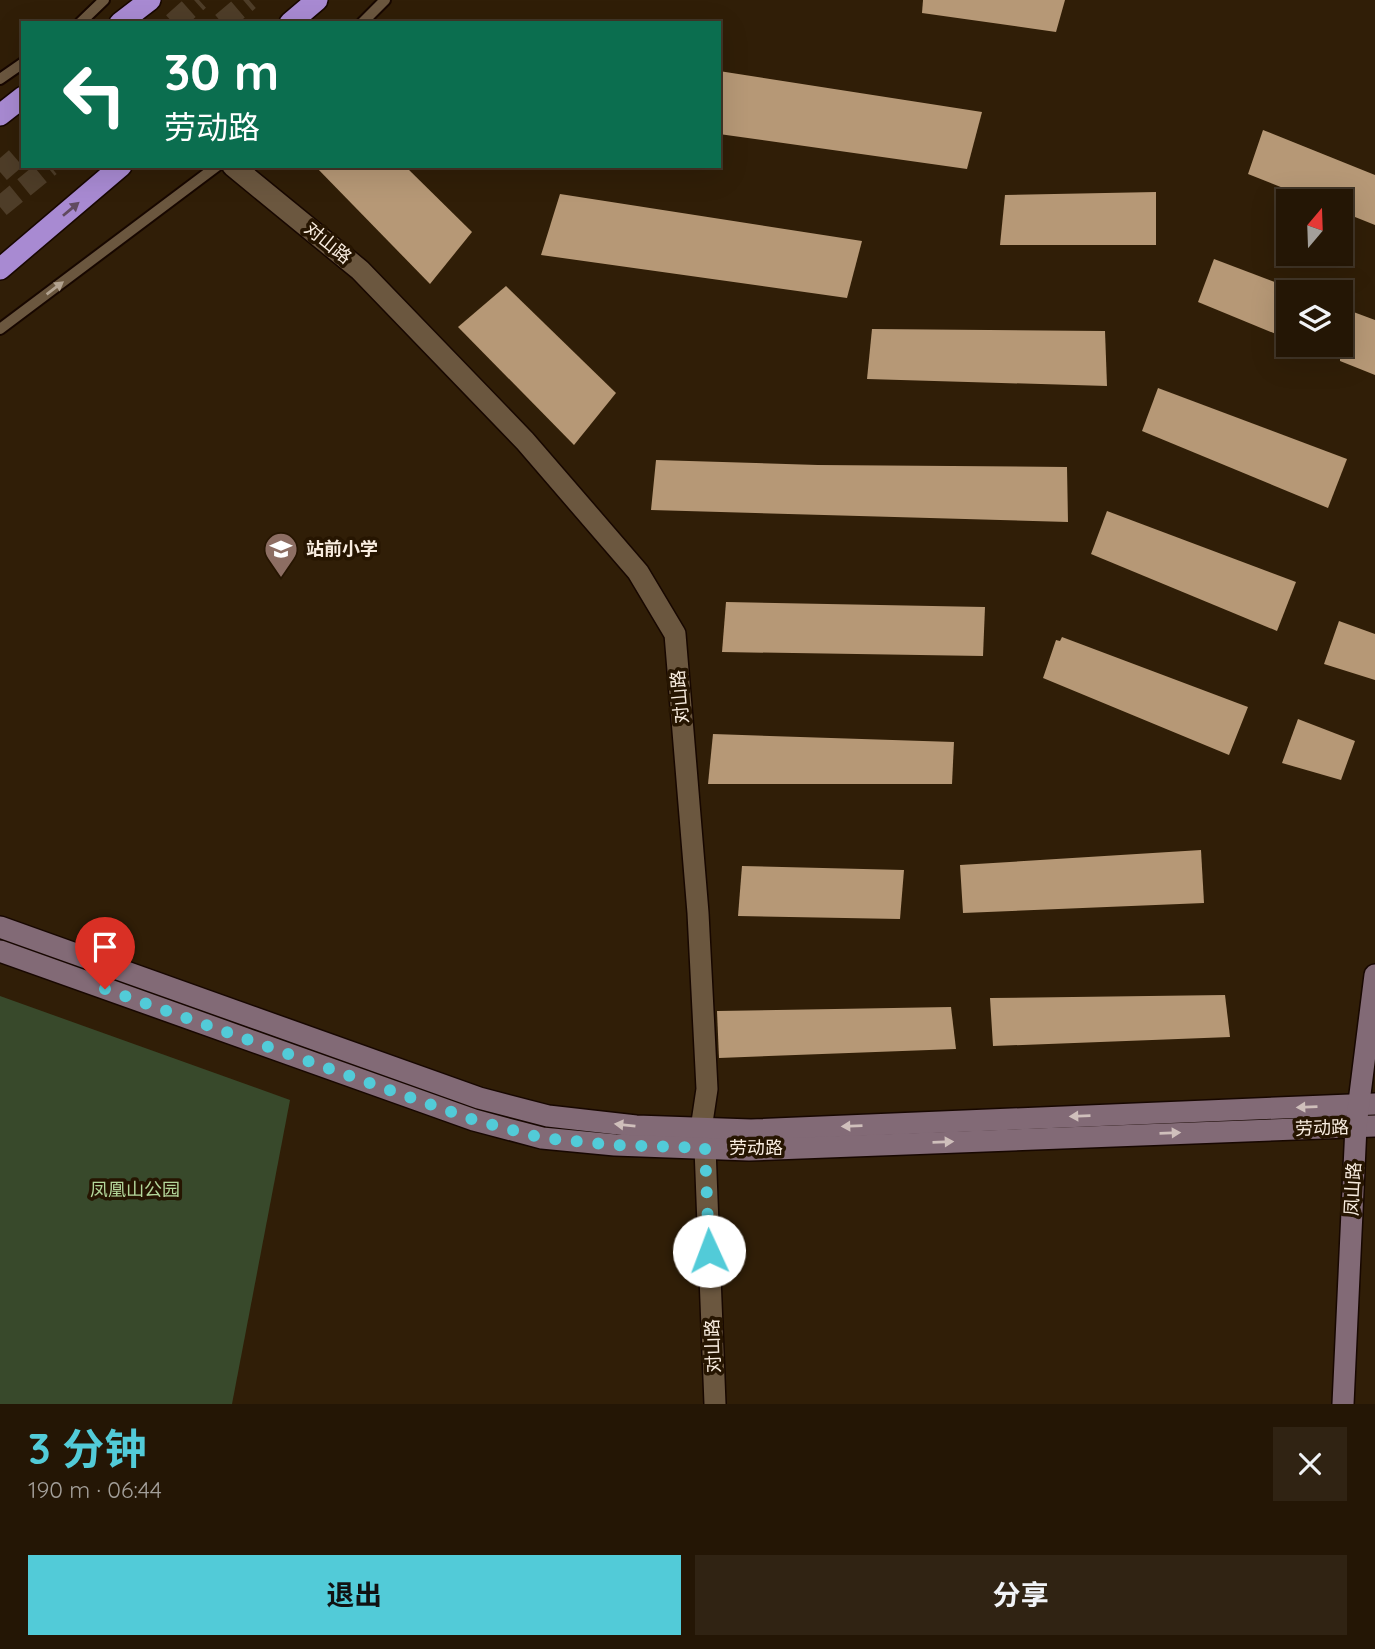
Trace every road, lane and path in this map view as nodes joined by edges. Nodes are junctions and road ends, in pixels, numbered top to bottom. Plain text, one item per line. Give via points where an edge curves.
1 (104, 0) edge
2 (150, 0) edge
3 (317, 0) edge
4 (385, 0) edge
5 (82, 21) edge
6 (123, 21) edge
7 (292, 21) edge
8 (364, 21) edge
9 (21, 64) edge
10 (0, 79) edge
11 (21, 99) edge
12 (0, 115) edge
13 (119, 168) edge
14 (214, 168) edge
15 (235, 168) edge
16 (0, 269) edge
17 (0, 329) edge
18 (0, 927) edge
19 (0, 951) edge
20 (1375, 975) edge
21 (1367, 1104) edge
22 (1365, 1126) edge
23 (703, 1139) junction
24 (715, 1404) edge
25 (1343, 1404) edge

1 - 5 lane
2 - 6 highway
3 - 7 highway
4 - 8 lane
9 - 10 lane
11 - 12 highway
16 -> 13 highway
17 -> 14 lane
15 - 23 street, 对山路 via 360,270 525,441 638,572 675,635 698,914 707,1089
23 -> 18 main road via 548,1116 479,1098
19 - 23 main road, 劳动路 via 474,1120 542,1138 615,1145
20 - 21 main road, 凤山路
21 - 22 main road, 凤山路
21 -> 23 main road via 751,1130
23 -> 22 main road, 劳动路 via 749,1150
22 - 25 main road, 凤山路
23 - 24 street, 对山路

